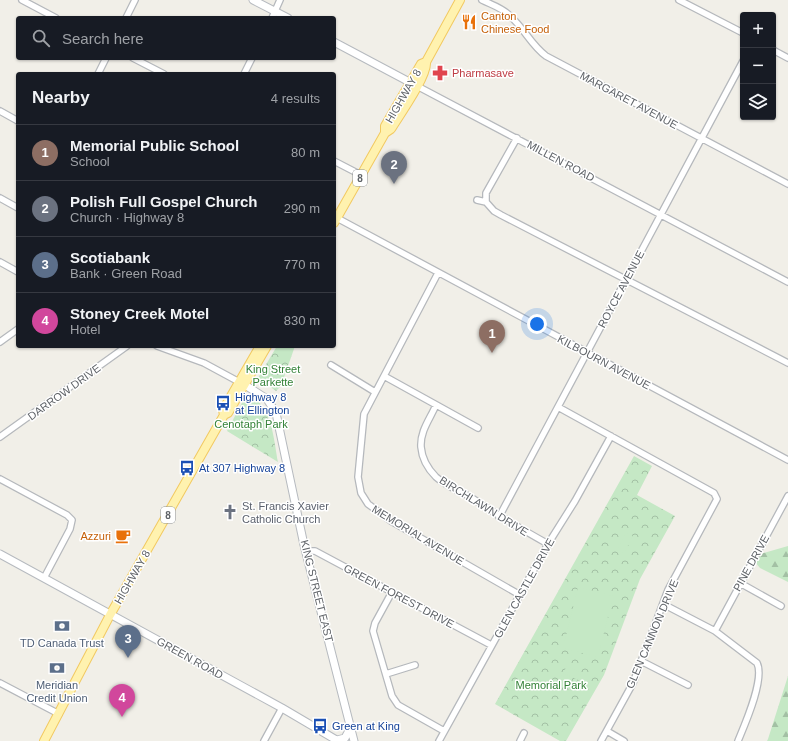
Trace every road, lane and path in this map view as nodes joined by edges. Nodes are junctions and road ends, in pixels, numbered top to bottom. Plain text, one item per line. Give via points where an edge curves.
1 (22, 0) edge
2 (135, 0) edge
3 (253, 0) edge
4 (280, 0) edge
5 (460, 0) edge
6 (482, 0) edge
7 (679, 0) edge
8 (273, 15) edge
9 (52, 16) edge
10 (127, 16) edge
11 (740, 32) edge
12 (336, 43) edge
13 (776, 52) edge
14 (788, 58) edge
15 (105, 60) edge
16 (137, 60) edge
17 (251, 60) edge
18 (740, 67) edge
19 (99, 72) edge
20 (160, 72) edge
21 (245, 72) edge
22 (414, 84) junction
23 (0, 111) edge
24 (16, 120) edge
25 (517, 138) junction
26 (702, 138) junction
27 (336, 162) edge
28 (361, 175) junction
29 (788, 184) edge
30 (0, 198) edge
31 (478, 200) dead end
32 (486, 202) junction
33 (16, 207) edge
34 (661, 214) junction
35 (336, 218) edge
36 (336, 221) edge
37 (0, 262) edge
38 (16, 271) edge
39 (438, 273) junction
40 (627, 280) junction
41 (788, 282) edge
42 (16, 330) edge
43 (0, 342) edge
44 (124, 348) edge
45 (163, 348) edge
46 (259, 348) edge
47 (265, 348) edge
48 (587, 353) junction
49 (788, 363) edge
50 (331, 365) dead end
51 (384, 376) junction
52 (242, 383) junction
53 (375, 392) junction
54 (436, 405) junction
55 (558, 407) junction
56 (478, 428) dead end
57 (611, 436) junction
58 (0, 437) edge
59 (788, 460) edge
60 (0, 479) edge
61 (788, 496) edge
62 (499, 517) junction
63 (548, 544) junction
64 (306, 550) junction
65 (0, 554) edge
66 (44, 578) junction
67 (740, 583) junction
68 (392, 592) junction
69 (520, 595) junction
70 (663, 604) junction
71 (781, 606) dead end
72 (110, 615) junction
73 (715, 631) junction
74 (491, 646) junction
75 (641, 661) junction
76 (415, 665) dead end
77 (386, 674) junction
78 (0, 683) edge
79 (688, 685) dead end
80 (282, 708) junction
81 (59, 714) junction
82 (351, 727) junction
83 (444, 731) junction
84 (607, 731) junction
85 (524, 733) dead end
86 (44, 741) edge
87 (264, 741) edge
88 (337, 741) edge
89 (354, 741) edge
90 (439, 741) edge
91 (520, 741) edge
92 (601, 741) edge
93 (624, 741) edge
94 (738, 741) edge

1 - 9 street
2 - 10 street
3 - 8 street
4 - 8 street
5 - 22 main road, HIGHWAY 8 / 8 via 426,62 427,67
6 - 26 street, MARGARET AVENUE via 511,16 532,44 546,56
7 - 11 street
12 - 22 street, MILLEN ROAD
13 - 14 street
15 - 19 street
16 - 20 street
17 - 21 street
18 - 26 street, ROYCE AVENUE
22 - 25 street, MILLEN ROAD
22 - 28 main road, HIGHWAY 8 / 8 via 391,130 385,133
23 - 24 street
25 - 32 street via 486,193
25 - 34 street, MILLEN ROAD
26 - 29 street, MARGARET AVENUE
26 - 34 street, ROYCE AVENUE
27 - 28 street
28 - 35 main road, HIGHWAY 8 / 8
30 - 33 street
31 - 32 street
32 - 40 street via 501,215
34 - 40 street, ROYCE AVENUE
34 - 41 street, MILLEN ROAD
36 - 39 street, KILBOURN AVENUE
37 - 38 street
39 - 48 street, KILBOURN AVENUE
39 - 51 street, MEMORIAL AVENUE
40 - 48 street, ROYCE AVENUE
40 - 49 street
42 - 43 street
44 - 58 street, DARROW DRIVE
45 - 52 street via 204,363
46 - 52 main road, HIGHWAY 8 / 8
47 - 52 main road, HIGHWAY 8 / 8
48 - 55 street, ROYCE AVENUE
48 - 59 street, KILBOURN AVENUE
50 - 53 street
51 - 53 street, MEMORIAL AVENUE
51 - 54 street
52 - 64 street, KING STREET EAST via 267,399 276,413
52 - 72 main road, HIGHWAY 8 / 8 via 228,413 224,415
53 - 69 street, MEMORIAL AVENUE via 364,414 358,477 361,493 368,504 391,521
54 - 56 street
54 - 62 street, BIRCHLAWN DRIVE via 423,434 421,448 425,462 437,478
55 - 57 street, GLEN CANNON DRIVE
55 - 62 street, ROYCE AVENUE
57 - 63 street, GLEN CASTLE DRIVE
57 - 70 street, GLEN CANNON DRIVE via 716,494 716,503 668,590
60 - 66 street via 72,520 70,529
61 - 67 street, PINE DRIVE
62 - 63 street, BIRCHLAWN DRIVE
63 - 69 street, GLEN CASTLE DRIVE
64 - 68 street, GREEN FOREST DRIVE via 315,551
64 - 82 street, KING STREET EAST
65 - 66 street, GREEN ROAD
66 - 72 street, GREEN ROAD
67 - 71 street
67 - 73 street, PINE DRIVE
68 - 74 street, GREEN FOREST DRIVE
68 - 77 street via 373,628
69 - 74 street, GLEN CASTLE DRIVE
70 - 73 street
70 - 75 street, GLEN CANNON DRIVE
72 - 80 street, GREEN ROAD
72 - 81 main road, HIGHWAY 8 / 8
73 - 94 street via 756,663 760,669 753,701
74 - 83 street, GLEN CASTLE DRIVE
75 - 79 street
75 - 84 street, GLEN CANNON DRIVE via 633,683
76 - 77 street
77 - 83 street via 392,696 398,705
78 - 81 street
80 - 87 street
80 - 88 street, GREEN ROAD
81 - 86 main road, HIGHWAY 8 / 8
82 - 88 street via 345,738
82 - 89 street, KING STREET EAST
83 - 90 street, GLEN CASTLE DRIVE
84 - 92 street, GLEN CANNON DRIVE
84 - 93 street
85 - 91 street

